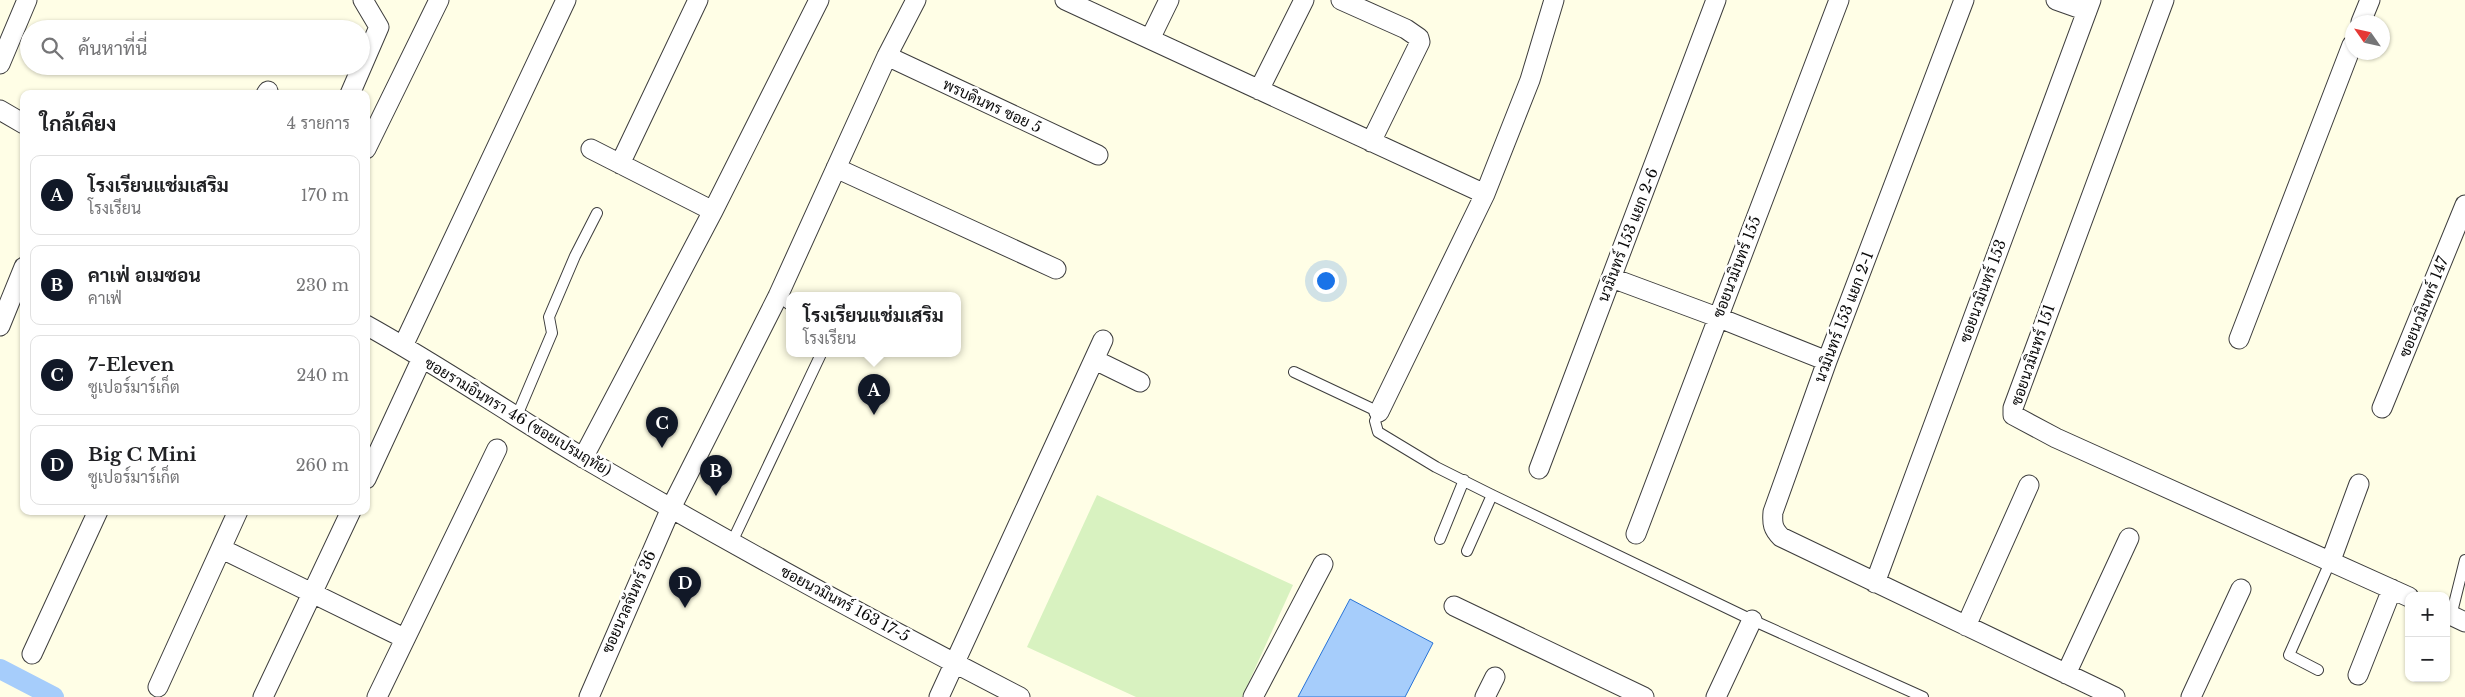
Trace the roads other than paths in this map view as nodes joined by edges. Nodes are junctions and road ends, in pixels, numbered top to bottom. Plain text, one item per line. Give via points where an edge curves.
1 (27, 0) edge
2 (364, 0) edge
3 (439, 0) edge
4 (566, 0) edge
5 (698, 0) edge
6 (819, 0) edge
7 (916, 0) edge
8 (1065, 0) edge
9 (1169, 0) edge
10 (1304, 0) edge
11 (1341, 0) edge
12 (1554, 0) edge
13 (1716, 0) edge
14 (1839, 0) edge
15 (1964, 0) edge
16 (2056, 0) edge
17 (2164, 0) edge
18 (2370, 0) edge
19 (2089, 6) edge
20 (2364, 15) edge
21 (1150, 39) junction
22 (370, 48) edge
23 (887, 56) junction
24 (2346, 60) edge
25 (0, 64) edge
26 (358, 75) edge
27 (352, 90) edge
28 (1259, 90) junction
29 (0, 110) edge
30 (20, 122) edge
31 (370, 141) edge
32 (1371, 142) junction
33 (591, 149) dead end
34 (1098, 155) dead end
35 (620, 164) junction
36 (836, 168) junction
37 (1485, 194) junction
38 (2465, 205) edge
39 (713, 211) junction
40 (597, 213) dead end
41 (1056, 268) dead end
42 (20, 277) edge
43 (1612, 278) junction
44 (787, 292) edge
45 (784, 300) edge
46 (1717, 317) junction
47 (0, 326) edge
48 (370, 327) edge
49 (2239, 338) dead end
50 (1103, 340) dead end
51 (403, 346) junction
52 (820, 357) edge
53 (422, 358) junction
54 (1095, 360) junction
55 (1827, 361) junction
56 (1294, 372) dead end
57 (1140, 382) dead end
58 (2382, 408) dead end
59 (1379, 412) junction
60 (516, 418) junction
61 (497, 449) dead end
62 (583, 458) junction
63 (1539, 469) dead end
64 (370, 470) edge
65 (1464, 480) junction
66 (2359, 484) dead end
67 (2029, 485) dead end
68 (1492, 495) junction
69 (671, 508) junction
70 (96, 515) edge
71 (236, 515) edge
72 (349, 515) edge
73 (1636, 534) dead end
74 (2129, 538) dead end
75 (1440, 539) dead end
76 (732, 542) junction
77 (222, 549) junction
78 (1467, 551) dead end
79 (2331, 560) junction
80 (2465, 560) edge
81 (1323, 564) dead end
82 (1875, 583) junction
83 (2241, 589) dead end
84 (2392, 589) junction
85 (2405, 594) edge
86 (313, 595) junction
87 (1454, 606) dead end
88 (2454, 617) edge
89 (1752, 620) junction
90 (1966, 626) junction
91 (404, 638) junction
92 (32, 654) dead end
93 (954, 663) junction
94 (2318, 670) dead end
95 (2066, 674) junction
96 (2358, 675) dead end
97 (1495, 677) dead end
98 (158, 687) dead end
99 (263, 697) edge
100 (377, 697) edge
101 (588, 697) edge
102 (939, 697) edge
103 (1020, 697) edge
104 (1254, 697) edge
105 (1485, 697) edge
106 (1644, 697) edge
107 (1716, 697) edge
108 (1923, 697) edge
109 (2115, 697) edge
110 (2191, 697) edge

1 - 25 street
2 - 22 street via 379,27
3 - 31 street
4 - 51 street
5 - 35 street
6 - 39 street
7 - 23 street, ซอยนวลจันทร์ 36
8 - 21 street
9 - 21 street
10 - 28 street
11 - 32 street via 1406,29 1420,42
12 - 37 street via 1530,80
13 - 43 street, นวมินทร์ 153 แยก 2-6
14 - 46 street, ซอยนวมินทร์ 155
15 - 55 street, นวมินทร์ 153 แยก 2-1
16 - 19 street
17 - 79 street, ซอยนวมินทร์ 151 via 2051,302 2013,415 2056,438
18 - 20 street
19 - 82 street, ซอยนวมินทร์ 153
21 - 28 street
23 - 34 street, พรบดินทร ซอย 5
23 - 36 street, ซอยนวลจันทร์ 36
24 - 49 street
26 - 27 street
28 - 32 street
29 - 30 street
32 - 37 street
33 - 35 street
35 - 39 street
36 - 41 street
36 - 44 street, ซอยนวลจันทร์ 36
37 - 59 street
38 - 58 street, ซอยนวมินทร์ 147
39 - 62 street
40 - 60 lane via 549,317 552,333
42 - 47 street
43 - 46 street
43 - 63 street, นวมินทร์ 153 แยก 2-6
45 - 69 street, ซอยนวลจันทร์ 36
46 - 55 street
46 - 73 street, ซอยนวมินทร์ 155
48 - 51 street, ซอยรามอินทรา 46 (ซอยเปรมฤทัย)
50 - 54 street
51 - 53 street, ซอยรามอินทรา 46 (ซอยเปรมฤทัย)
52 - 76 lane
53 - 60 street, ซอยรามอินทรา 46 (ซอยเปรมฤทัย)
53 - 64 street
54 - 57 street
54 - 93 street
55 - 82 street, นวมินทร์ 153 แยก 2-1 via 1773,512 1772,523 1781,537
56 - 59 lane
59 - 65 lane via 1375,427 1384,438
60 - 62 street, ซอยรามอินทรา 46 (ซอยเปรมฤทัย)
61 - 91 street
62 - 69 street, ซอยรามอินทรา 46 (ซอยเปรมฤทัย)
65 - 68 lane
65 - 75 lane
66 - 79 street
67 - 90 street
68 - 78 lane
68 - 89 lane
69 - 76 street, ซอยนวมินทร์ 163 17-5
69 - 101 street, ซอยนวลจันทร์ 36
70 - 92 street
71 - 77 street
72 - 86 street
74 - 95 street
76 - 93 street, ซอยนวมินทร์ 163 17-5
77 - 86 street
77 - 98 street
79 - 84 street, ซอยนวมินทร์ 151
79 - 94 lane via 2289,655
80 - 88 lane
81 - 104 street
82 - 90 street
83 - 110 street
84 - 85 street, ซอยนวมินทร์ 151
84 - 96 street
86 - 91 street
86 - 99 street
87 - 106 street
89 - 107 street
89 - 108 lane
90 - 95 street
91 - 100 street
93 - 102 street
93 - 103 street, ซอยนวมินทร์ 163 17-5
95 - 109 street
97 - 105 street

